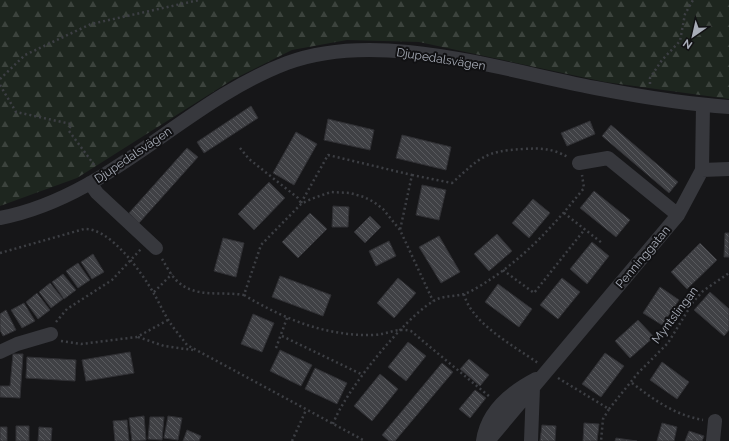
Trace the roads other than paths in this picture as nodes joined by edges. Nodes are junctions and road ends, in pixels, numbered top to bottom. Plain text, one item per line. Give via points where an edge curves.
1 (703, 105) junction
2 (729, 107) edge
3 (580, 163) road end
4 (729, 169) edge
5 (702, 170) junction
6 (90, 183) junction
7 (678, 215) junction
8 (0, 218) edge
9 (156, 248) road end
10 (51, 334) road end
11 (0, 352) edge
12 (543, 375) junction
13 (533, 388) junction
14 (715, 421) road end
15 (483, 441) edge
16 (488, 441) edge
17 (531, 441) edge
18 (713, 441) edge

1 - 2 street, Djupedalsvägen
1 - 5 street, Penninggatan
1 - 6 street, Djupedalsvägen via 602,90 409,51 353,50 287,63 235,88
3 - 7 street via 608,158
4 - 5 street
5 - 7 street, Penninggatan
6 - 8 street, Djupedalsvägen via 65,196
6 - 9 street via 96,193
7 - 12 street, Penninggatan
10 - 11 street
12 - 13 street, Penninggatan
12 - 15 street via 520,387 500,405 485,430
13 - 16 street, Penninggatan
13 - 17 street
14 - 18 street

